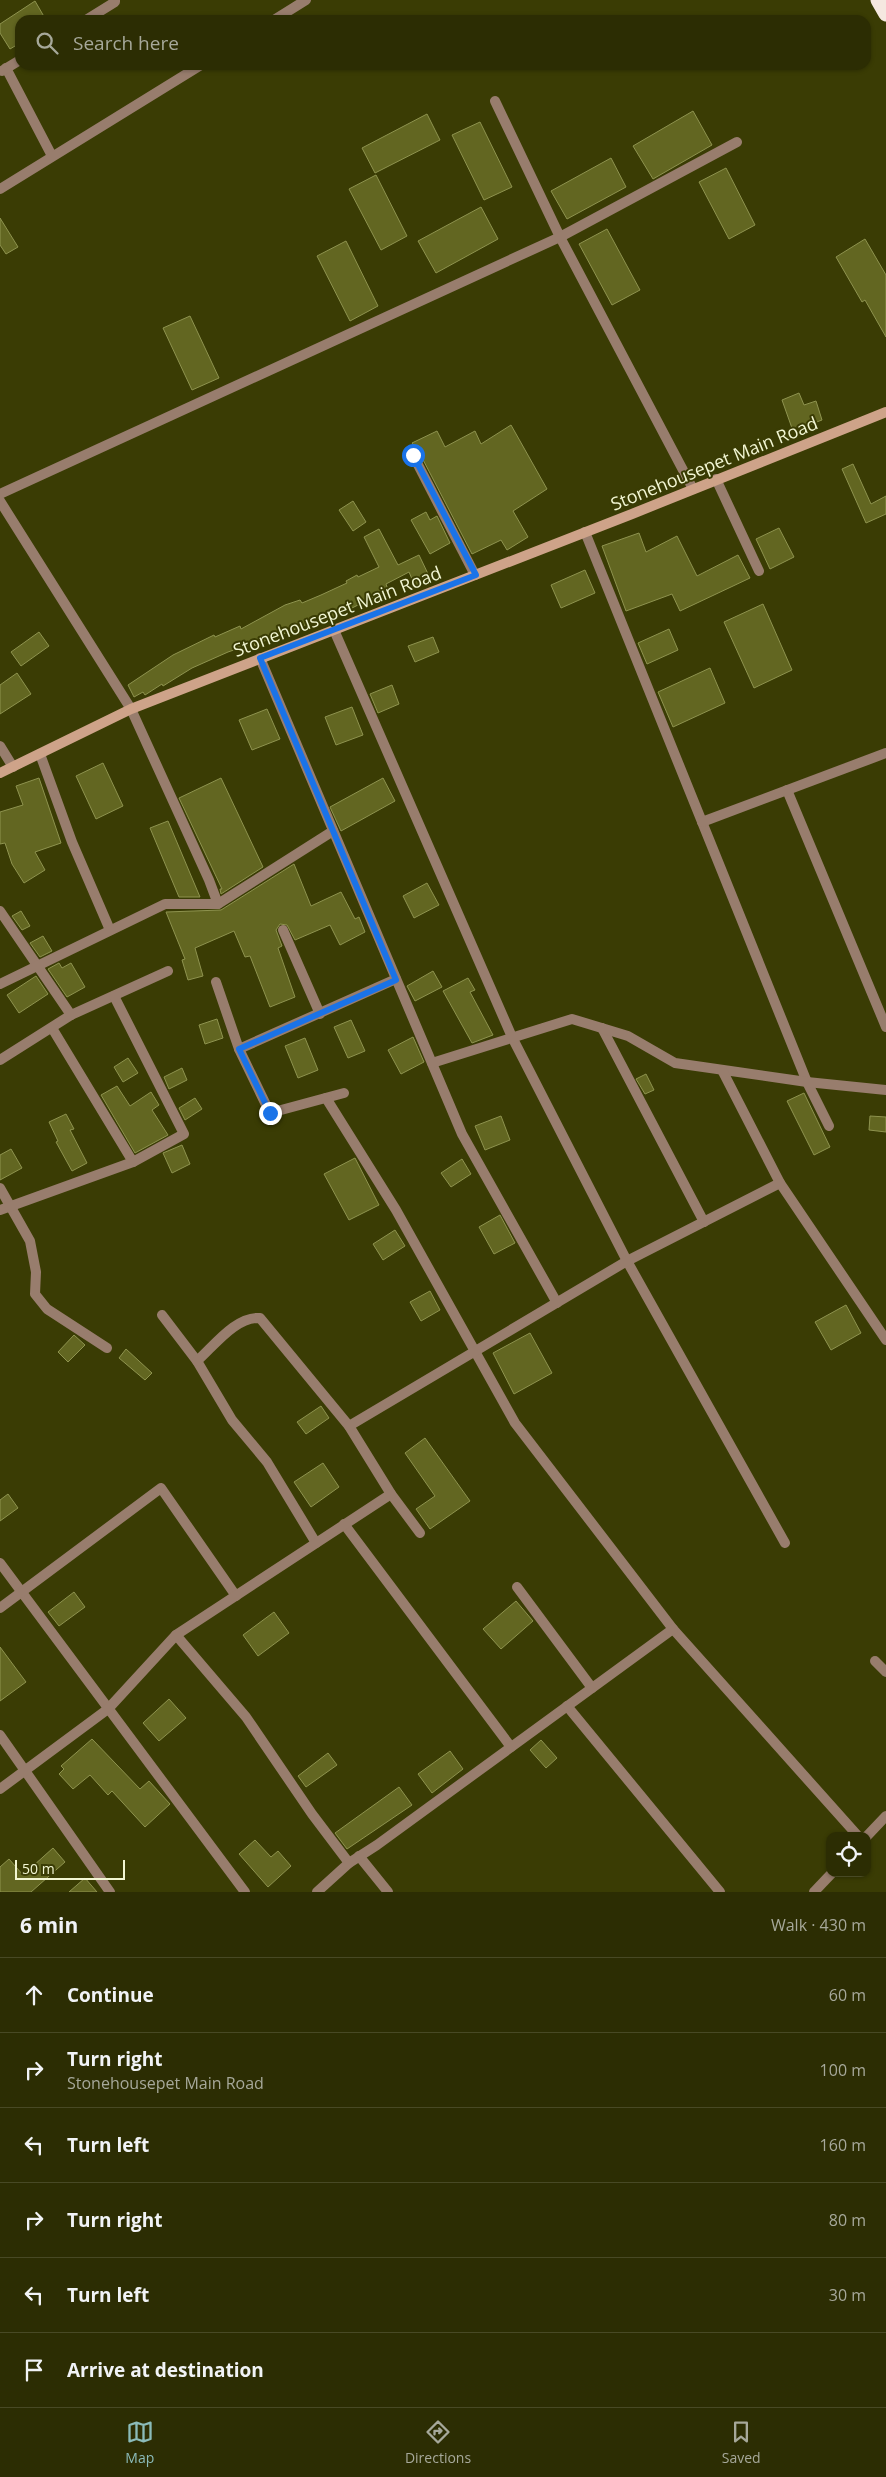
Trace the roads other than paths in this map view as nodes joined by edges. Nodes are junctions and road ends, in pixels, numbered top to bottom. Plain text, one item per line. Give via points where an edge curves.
1 (115, 0) edge
2 (306, 0) edge
3 (878, 0) edge
4 (886, 14) edge
5 (94, 15) edge
6 (282, 15) edge
7 (15, 63) edge
8 (3, 70) edge
9 (193, 70) edge
10 (495, 101) dead end
11 (737, 142) dead end
12 (52, 156) junction
13 (0, 189) edge
14 (560, 237) junction
15 (886, 412) edge
16 (413, 455) dead end
17 (716, 480) junction
18 (693, 489) junction
19 (0, 494) edge
20 (0, 500) edge
21 (585, 532) junction
22 (759, 571) dead end
23 (476, 575) junction
24 (334, 630) junction
25 (260, 658) junction
26 (130, 709) junction
27 (0, 746) edge
28 (40, 754) junction
29 (885, 756) edge
30 (13, 767) junction
31 (0, 773) edge
32 (787, 790) junction
33 (702, 822) junction
34 (333, 831) junction
35 (218, 904) junction
36 (0, 911) edge
37 (110, 930) junction
38 (283, 930) dead end
39 (37, 965) junction
40 (168, 971) dead end
41 (396, 980) junction
42 (216, 982) dead end
43 (0, 984) edge
44 (114, 996) junction
45 (320, 1014) junction
46 (71, 1015) junction
47 (886, 1027) edge
48 (52, 1028) junction
49 (602, 1028) junction
50 (512, 1037) junction
51 (239, 1049) junction
52 (0, 1060) edge
53 (432, 1064) junction
54 (722, 1070) junction
55 (807, 1082) junction
56 (886, 1090) edge
57 (344, 1093) dead end
58 (326, 1098) junction
59 (830, 1126) dead end
60 (133, 1162) junction
61 (780, 1183) junction
62 (0, 1188) edge
63 (12, 1206) junction
64 (0, 1210) edge
65 (704, 1222) junction
66 (628, 1261) junction
67 (557, 1303) junction
68 (162, 1315) dead end
69 (886, 1340) edge
70 (107, 1348) dead end
71 (476, 1351) junction
72 (197, 1361) junction
73 (349, 1426) junction
74 (391, 1494) junction
75 (344, 1524) junction
76 (420, 1533) dead end
77 (316, 1543) junction
78 (785, 1543) dead end
79 (0, 1563) edge
80 (517, 1587) dead end
81 (21, 1592) junction
82 (236, 1596) junction
83 (0, 1608) edge
84 (673, 1629) junction
85 (176, 1635) junction
86 (875, 1661) dead end
87 (886, 1672) edge
88 (592, 1688) junction
89 (567, 1706) junction
90 (108, 1709) junction
91 (0, 1735) edge
92 (511, 1747) junction
93 (24, 1772) junction
94 (0, 1789) edge
95 (886, 1816) edge
96 (854, 1832) edge
97 (871, 1832) edge
98 (359, 1856) junction
99 (349, 1862) junction
100 (828, 1877) edge
101 (110, 1892) edge
102 (245, 1892) edge
103 (317, 1892) edge
104 (388, 1892) edge
105 (720, 1892) edge
106 (814, 1892) edge

1 - 5 street
2 - 6 street
3 - 4 highway
7 - 8 street
8 - 12 street
9 - 12 street
10 - 14 street
11 - 14 street
12 - 13 street
14 - 18 street
14 - 19 street
15 - 17 main road, Stonehousepet Main Road
16 - 23 street
17 - 18 main road, Stonehousepet Main Road
17 - 22 street
18 - 21 main road, Stonehousepet Main Road
20 - 26 street
21 - 23 main road, Stonehousepet Main Road
21 - 33 street
23 - 24 main road, Stonehousepet Main Road
24 - 25 main road, Stonehousepet Main Road
24 - 50 street
25 - 26 main road, Stonehousepet Main Road
25 - 34 street
26 - 28 main road, Stonehousepet Main Road
26 - 35 street
27 - 30 street
28 - 30 main road, Stonehousepet Main Road
28 - 37 street via 72,842
29 - 32 street
30 - 31 main road, Stonehousepet Main Road
32 - 33 street
32 - 47 street
33 - 55 street
34 - 35 street
34 - 41 street
35 - 37 street via 165,904
36 - 39 street
37 - 39 street
38 - 45 street
39 - 43 street
39 - 46 street
40 - 44 street
41 - 45 street
41 - 53 street
42 - 51 street
44 - 46 street
44 - 60 street via 184,1134
45 - 51 street
46 - 48 street
48 - 52 street
48 - 60 street
49 - 50 street via 572,1019
49 - 54 street via 628,1036 675,1064
49 - 65 street
50 - 53 street
50 - 66 street
51 - 58 street via 270,1113
53 - 67 street via 462,1134
54 - 55 street
54 - 61 street
55 - 56 street
55 - 59 street
57 - 58 street
58 - 71 street via 396,1210
60 - 63 street
61 - 65 street
61 - 69 street
62 - 63 street
63 - 64 street
63 - 70 street via 30,1241 36,1272 35,1294 47,1309
65 - 66 street
66 - 67 street
66 - 78 street
67 - 71 street
68 - 72 street
71 - 73 street
71 - 84 street via 515,1423
72 - 73 street via 241,1321 260,1318
72 - 77 street via 232,1420 267,1462
73 - 74 street
74 - 75 street
74 - 76 street
75 - 77 street
75 - 92 street
77 - 82 street
79 - 81 street
80 - 88 street
81 - 82 street via 160,1488
81 - 83 street
81 - 90 street
82 - 85 street
84 - 88 street
84 - 96 street
85 - 90 street
85 - 99 street via 246,1717
86 - 87 street
88 - 89 street
89 - 92 street
89 - 105 street
90 - 93 street
90 - 102 street
91 - 93 street
92 - 98 street
93 - 94 street
93 - 101 street
95 - 97 street
98 - 99 street
98 - 104 street
99 - 103 street
100 - 106 street

